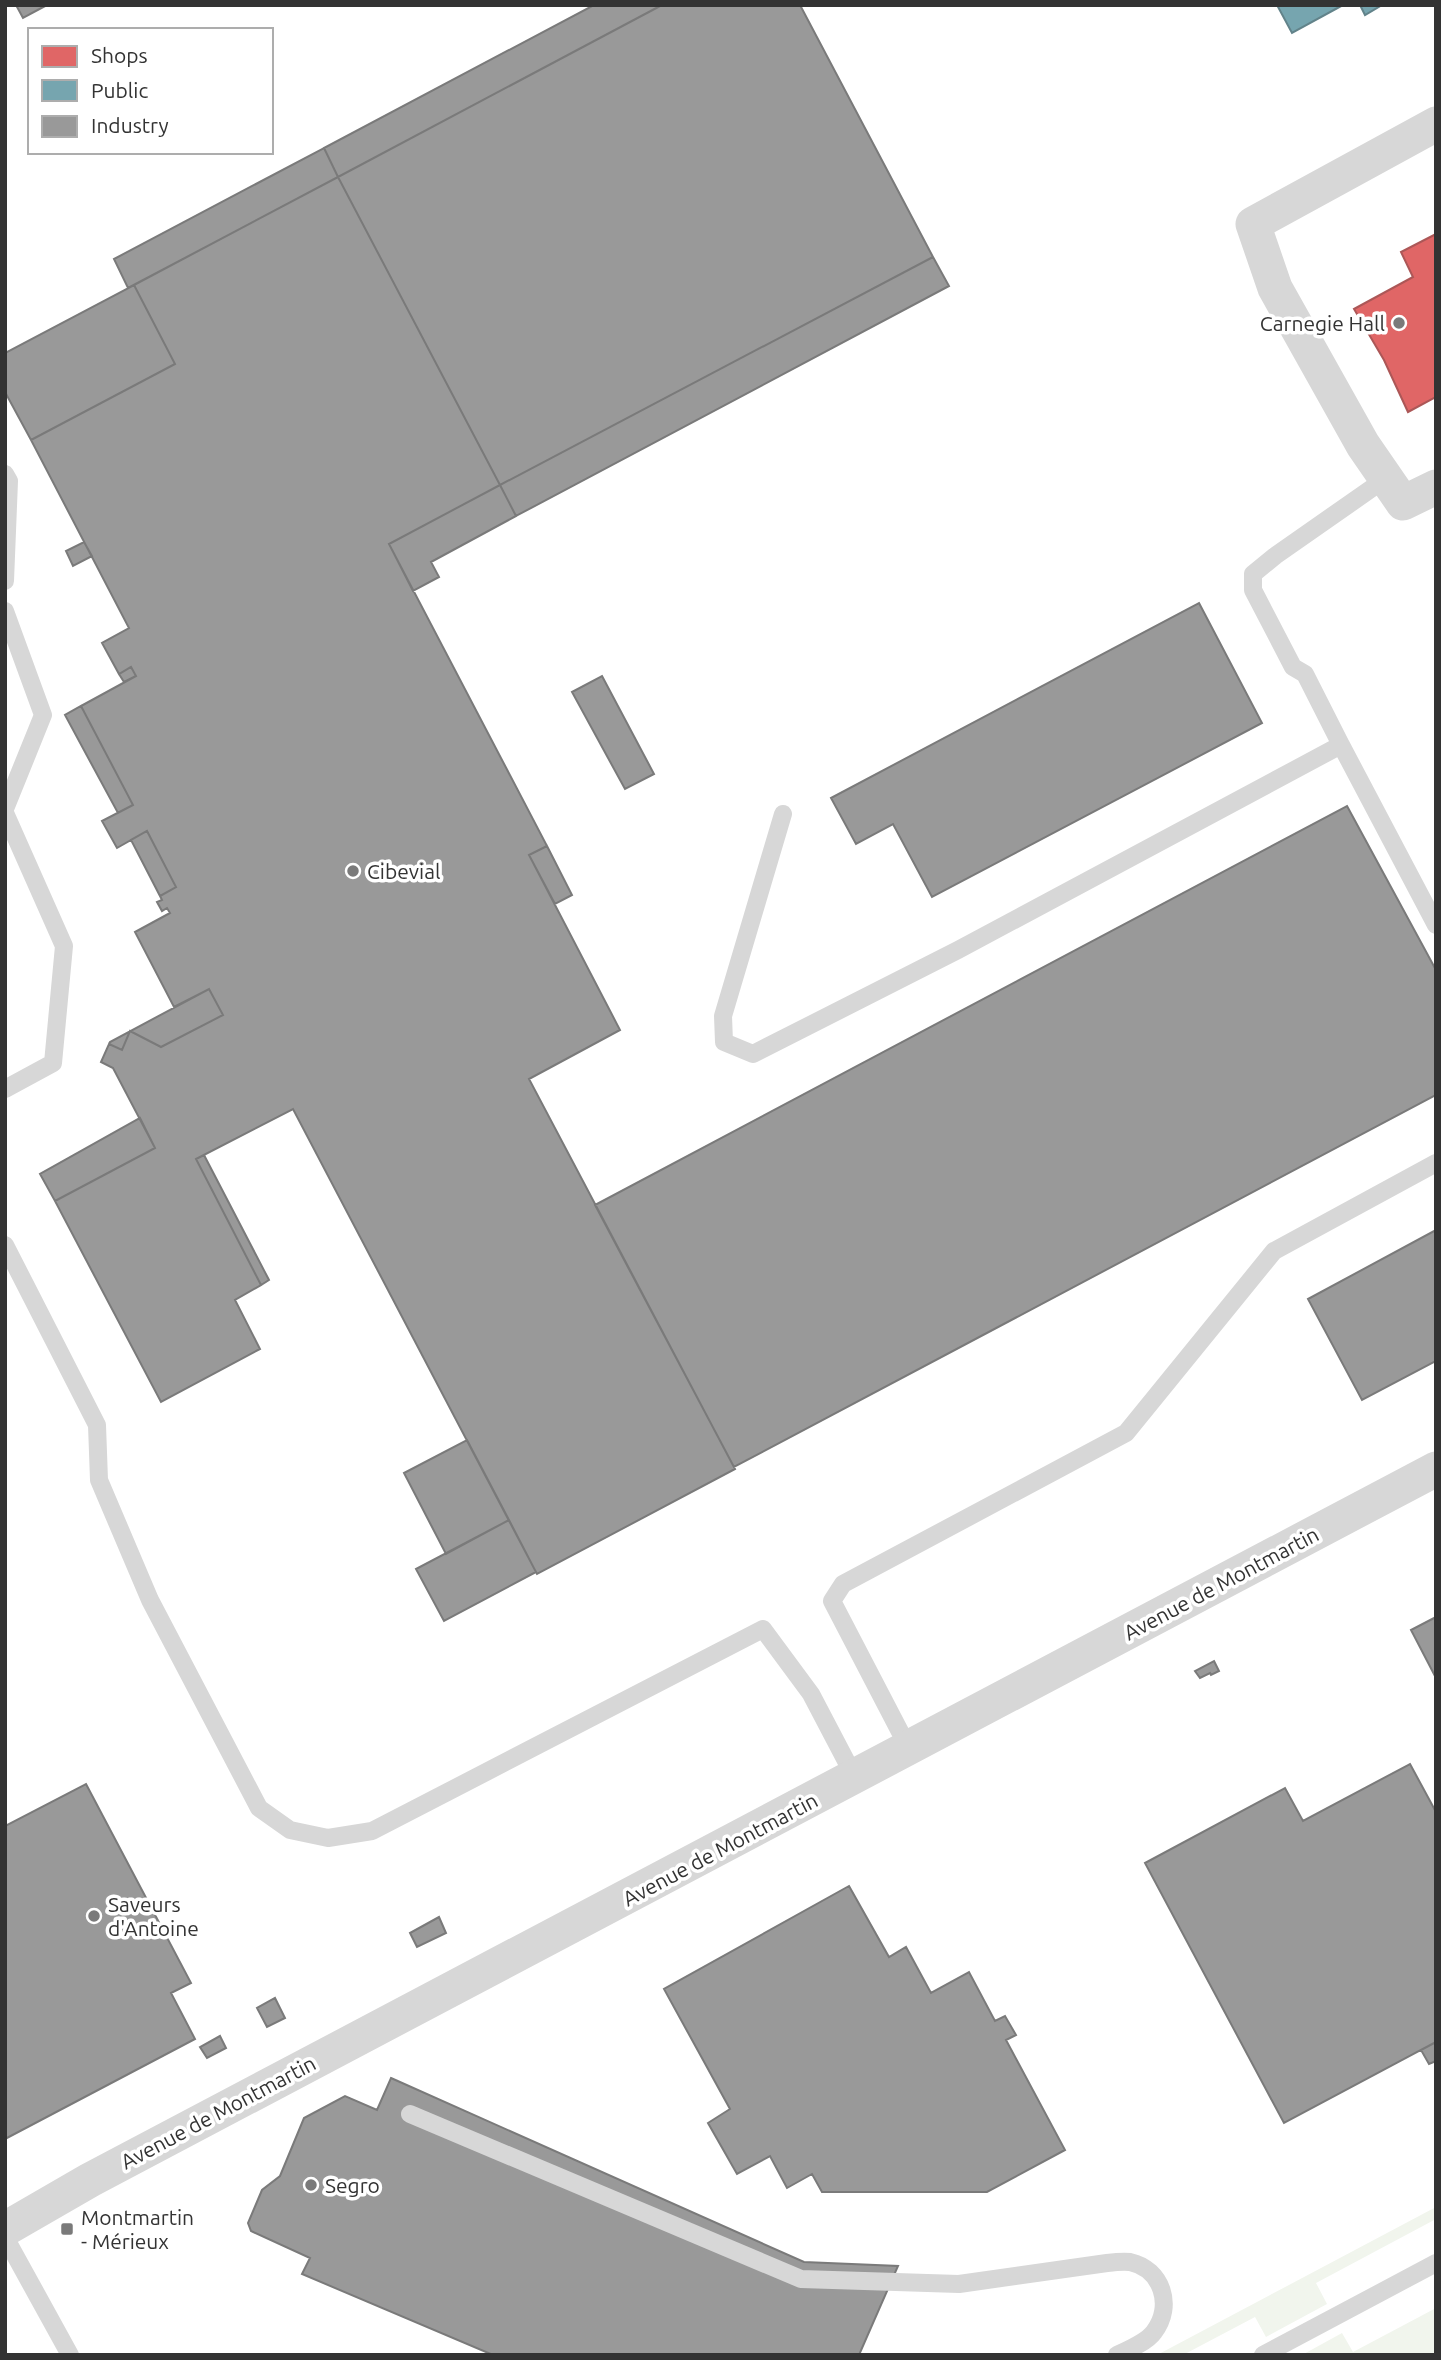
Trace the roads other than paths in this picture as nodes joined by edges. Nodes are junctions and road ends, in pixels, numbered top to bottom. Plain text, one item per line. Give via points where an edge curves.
1 (1436, 124) edge
2 (5, 474) edge
3 (1385, 479) junction
4 (1436, 487) edge
5 (5, 581) edge
6 (5, 611) edge
7 (1341, 746) junction
8 (5, 811) edge
9 (783, 814) dead end
10 (1436, 925) edge
11 (5, 1089) edge
12 (1436, 1163) edge
13 (5, 1245) edge
14 (1436, 1469) edge
15 (909, 1749) junction
16 (855, 1778) junction
17 (410, 2114) dead end
18 (5, 2229) edge
19 (5, 2238) edge
20 (1436, 2263) edge
21 (69, 2355) edge
22 (1117, 2355) edge
23 (1263, 2355) edge

1 - 3 street via 1253,224 1275,288
2 - 5 lane via 9,481
3 - 4 street via 1404,503
3 - 7 lane via 1254,574 1252,590 1293,667 1304,674
6 - 8 lane via 43,715
7 - 9 lane via 753,1054 724,1042 723,1016
7 - 10 lane
8 - 11 lane via 64,946 53,1063
12 - 15 lane via 1273,1251 1126,1433 843,1584 832,1601
13 - 16 lane via 97,1425 99,1480 150,1600 259,1808 290,1830 328,1838 372,1831 762,1629 811,1694
14 - 15 street, Avenue de Montmartin
15 - 16 street, Avenue de Montmartin
16 - 18 street, Avenue de Montmartin
17 - 22 lane via 801,2279 959,2284 1128,2262 1143,2267 1164,2293 1163,2314 1154,2333
19 - 21 lane
20 - 23 lane

